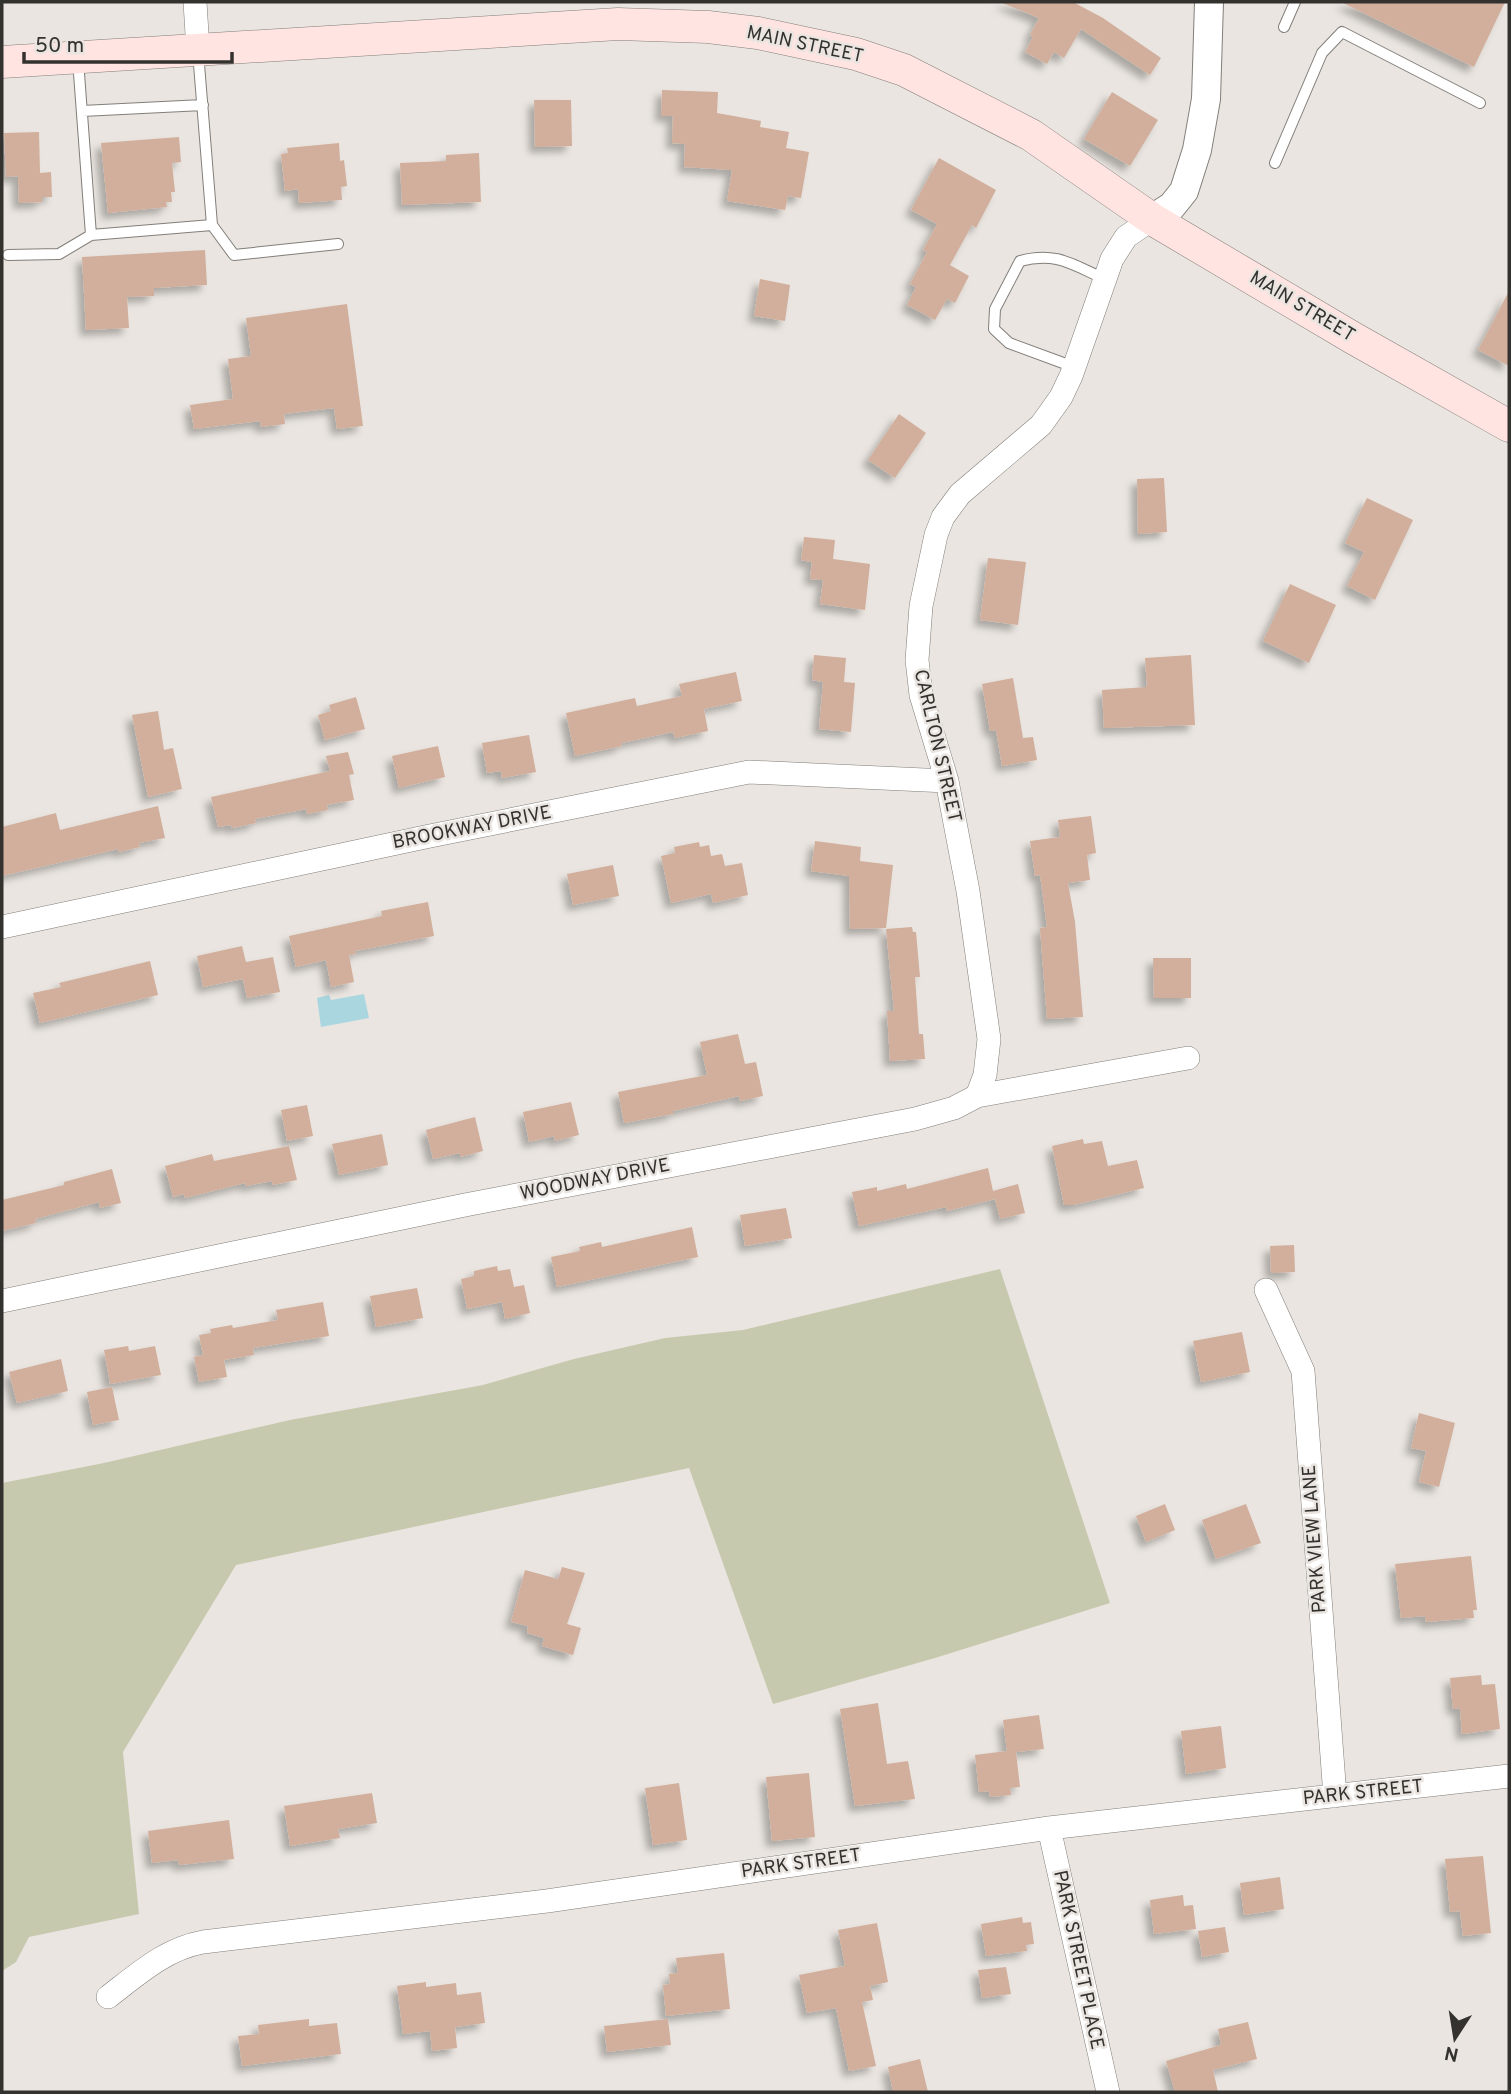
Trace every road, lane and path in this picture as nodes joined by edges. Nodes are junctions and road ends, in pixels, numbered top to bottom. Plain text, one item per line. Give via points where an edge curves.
1 (195, 2) edge
2 (1209, 2) edge
3 (1295, 2) edge
4 (1284, 27) dead end
5 (198, 50) junction
6 (78, 57) junction
7 (2, 62) edge
8 (1480, 103) dead end
9 (203, 105) junction
10 (82, 111) junction
11 (1275, 163) dead end
12 (1152, 219) junction
13 (212, 225) junction
14 (91, 235) junction
15 (338, 244) dead end
16 (8, 256) dead end
17 (1105, 279) junction
18 (1074, 367) junction
19 (1509, 426) edge
20 (947, 781) junction
21 (2, 927) edge
22 (1188, 1058) dead end
23 (977, 1096) junction
24 (1266, 1290) dead end
25 (2, 1301) edge
26 (1509, 1776) edge
27 (1335, 1796) junction
28 (1049, 1828) junction
29 (108, 1997) dead end
30 (1108, 2092) edge

1 - 5 street
2 - 12 street via 1206,99 1197,150 1184,191
3 - 4 lane
5 - 6 main road, MAIN STREET
5 - 9 lane
5 - 12 main road, MAIN STREET via 618,24 758,33 856,54 904,70 1031,135
6 - 7 main road, MAIN STREET
6 - 10 lane
8 - 11 lane via 1342,32 1322,52
9 - 10 lane
9 - 13 lane
10 - 14 lane
12 - 17 street, CARLTON STREET via 1126,237
12 - 19 main road, MAIN STREET
13 - 14 lane
13 - 15 lane via 234,255
14 - 16 lane via 59,254
17 - 18 street, CARLTON STREET
17 - 18 lane via 1056,257 1034,257 1020,261 995,309 994,329 1009,342
18 - 20 street, CARLTON STREET via 1061,397 1041,425 960,494 936,535 921,606 917,660 921,695
20 - 21 street, BROOKWAY DRIVE via 749,772
20 - 23 street, CARLTON STREET via 989,1039 985,1075
22 - 23 street, WOODWAY DRIVE
23 - 25 street, WOODWAY DRIVE via 915,1119 465,1205
24 - 27 street, PARK VIEW LANE via 1303,1371
26 - 27 street, PARK STREET
27 - 28 street, PARK STREET
28 - 29 street, PARK STREET via 547,1901 195,1943 160,1958
28 - 30 street, PARK STREET PLACE

